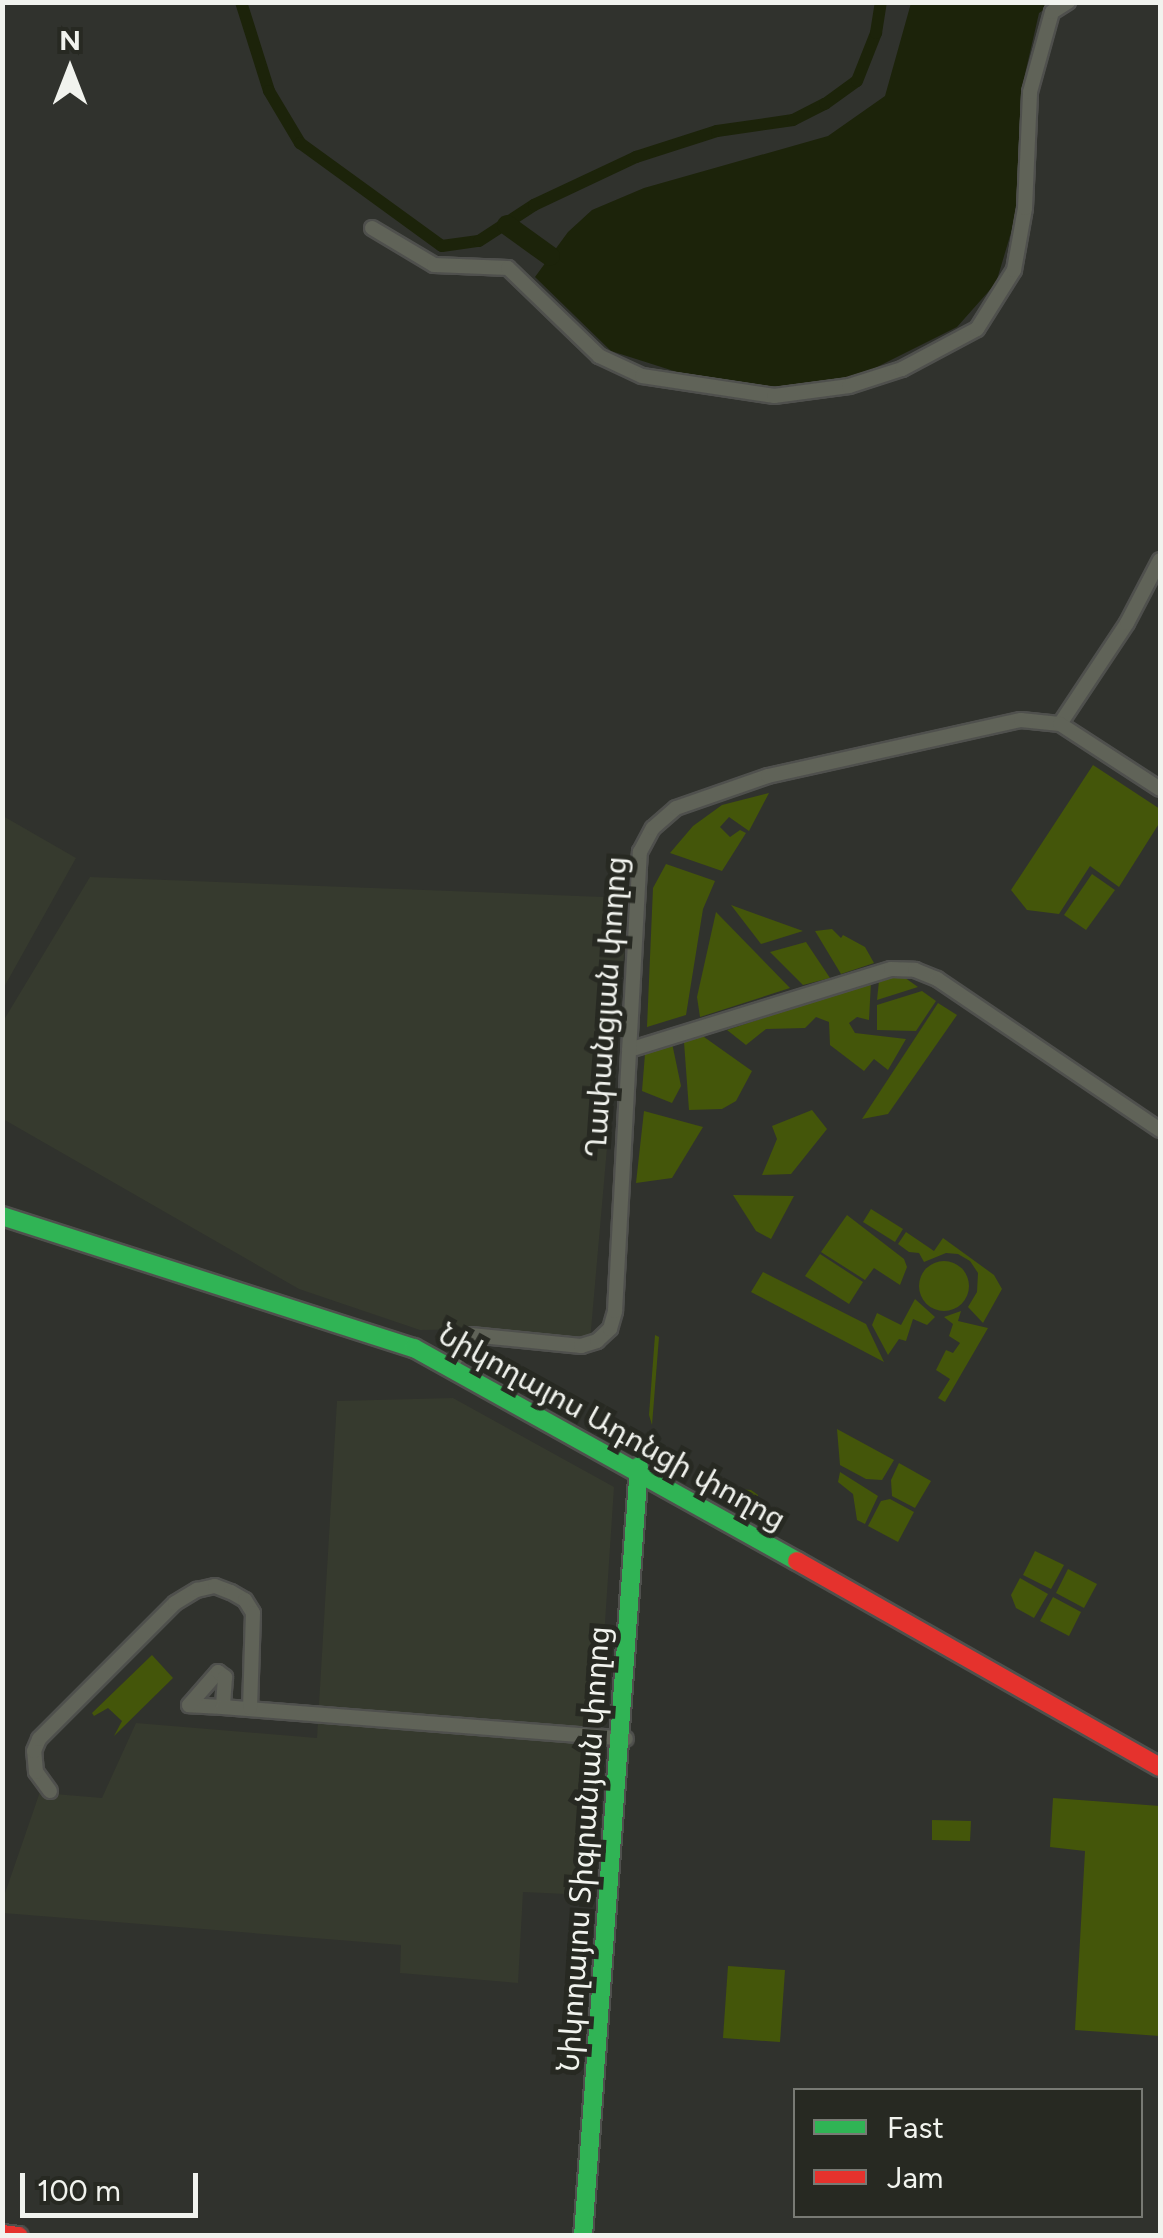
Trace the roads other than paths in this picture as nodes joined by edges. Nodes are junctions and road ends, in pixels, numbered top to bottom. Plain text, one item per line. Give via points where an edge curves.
1 (1068, 2) edge
2 (372, 228) dead end
3 (1160, 560) edge
4 (1060, 724) junction
5 (1160, 789) edge
6 (629, 1050) junction
7 (1160, 1130) edge
8 (2, 1213) edge
9 (452, 1363) junction
10 (642, 1471) junction
11 (223, 1707) dead end
12 (250, 1708) junction
13 (623, 1739) junction
14 (1160, 1763) edge
15 (50, 1791) dead end
16 (2, 2234) edge
17 (19, 2236) edge
18 (583, 2236) edge
19 (592, 2236) edge

1 - 2 street via 1052,12 1030,92 1025,208 1014,270 976,329 902,369 774,396 642,376 599,356 508,268 434,264
3 - 4 street
4 - 5 street
4 - 6 street, Ղափանցյան փողոց via 1002,723 768,776 676,808 652,828 640,852
6 - 7 street via 891,969 915,970 938,978
6 - 9 street, Ղափանցյան փողոց via 610,1329 581,1346 471,1335
8 - 9 street, Նիկողայոս Ադոնցի փողոց via 384,1335
9 - 10 street, Նիկողայոս Ադոնցի փողոց
10 - 13 street, Նիկողայոս Տիգրանյան փողոց
10 - 14 street, Նիկողայոս Ադոնցի փողոց
11 - 12 street
12 - 13 street
12 - 15 street via 253,1613 231,1592 215,1586 196,1590 175,1602 39,1739 36,1772
13 - 18 street, Նիկողայոս Տիգրանյան փողոց
13 - 19 street, Նիկողայոս Տիգրանյան փողոց
16 - 17 street

